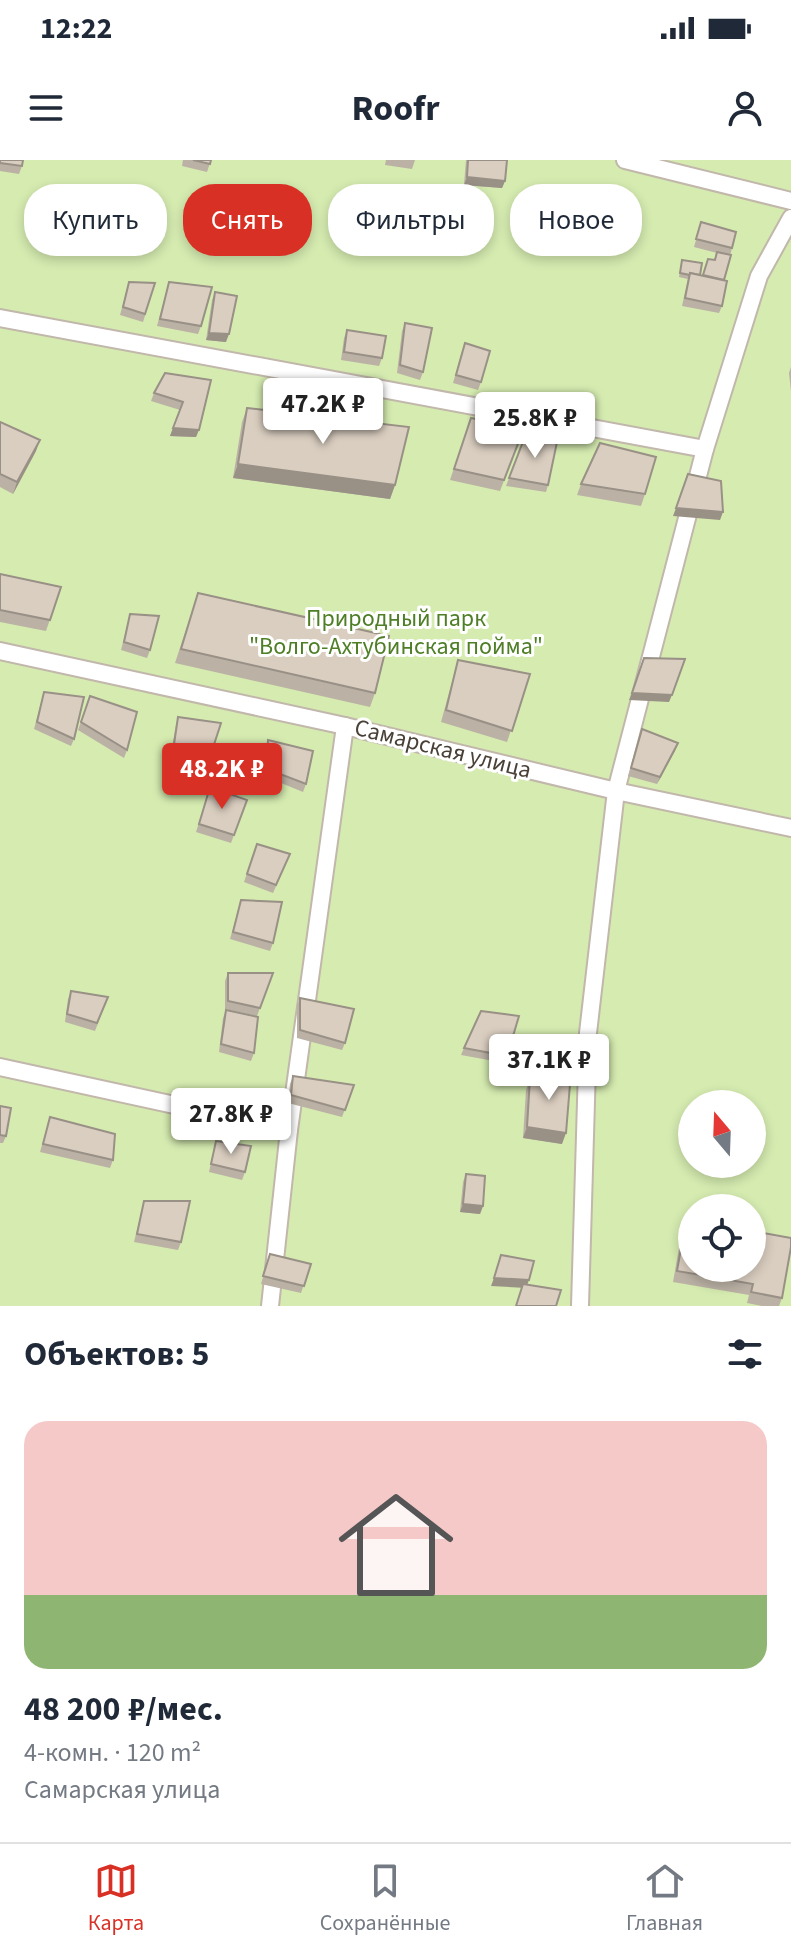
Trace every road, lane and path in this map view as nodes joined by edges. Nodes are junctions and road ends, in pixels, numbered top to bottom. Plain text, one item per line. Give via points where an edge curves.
1 (625, 160) edge
2 (791, 201) edge
3 (791, 218) edge
4 (0, 318) edge
5 (705, 449) junction
6 (0, 651) edge
7 (345, 726) junction
8 (616, 791) junction
9 (791, 828) edge
10 (0, 1067) edge
11 (289, 1130) junction
12 (270, 1306) edge
13 (580, 1306) edge

1 - 2 street
3 - 5 street via 759,276
4 - 5 street
5 - 8 street
6 - 7 street, Самарская улица
7 - 8 street, Самарская улица
7 - 11 street
8 - 9 street, Самарская улица
8 - 13 street via 588,1033
10 - 11 street
11 - 12 street

